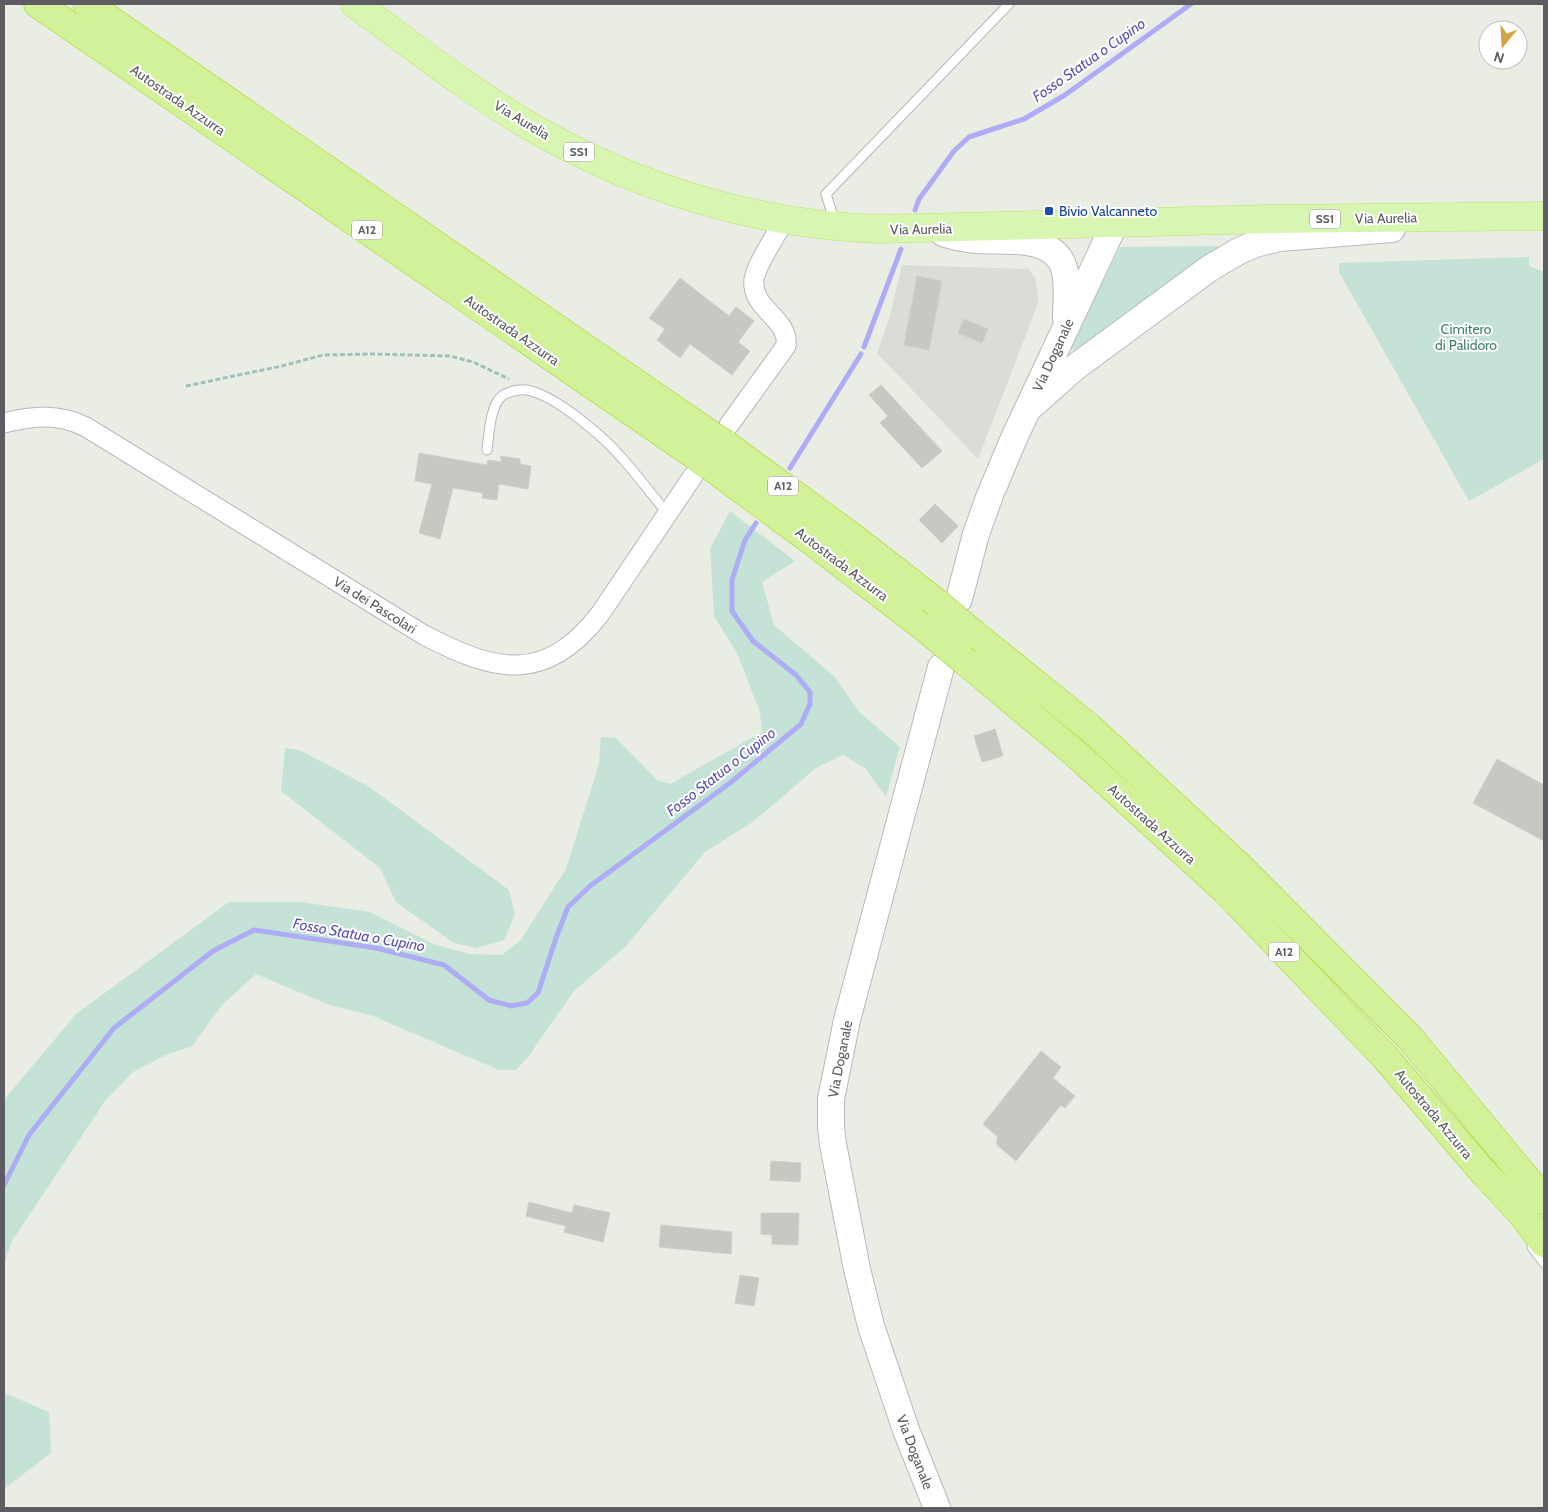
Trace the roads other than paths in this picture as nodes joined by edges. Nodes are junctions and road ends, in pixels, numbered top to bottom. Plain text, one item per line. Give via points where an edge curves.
1 (38, 4) edge
2 (87, 4) edge
3 (355, 4) edge
4 (1009, 4) edge
5 (1539, 216) edge
6 (784, 220) junction
7 (1115, 224) junction
8 (837, 227) junction
9 (931, 229) junction
10 (1066, 327) junction
11 (1028, 408) junction
12 (4, 423) edge
13 (487, 450) dead end
14 (716, 454) junction
15 (668, 514) junction
16 (820, 530) junction
17 (959, 599) dead end
18 (954, 664) junction
19 (1532, 1226) edge
20 (1544, 1263) edge
21 (937, 1508) edge

1 - 14 highway, Autostrada Azzurra / A12
2 - 14 highway, Autostrada Azzurra / A12
3 - 6 main road, Via Aurelia / SS1 via 476,92 568,147 654,184 718,205
4 - 8 lane via 826,194
5 - 7 main road, Via Aurelia / SS1
5 - 11 main road via 1280,238 1255,244 1210,268 1074,368
6 - 8 main road, Via Aurelia / SS1
6 - 14 street, Via dei Pascolari via 757,269 754,287 758,299 786,333 786,346
7 - 9 main road, Via Aurelia / SS1
7 - 10 main road, Via Doganale
8 - 9 main road, Via Aurelia / SS1
9 - 10 main road via 978,240 1020,240 1055,254 1065,273
10 - 11 main road, Via Doganale
11 - 17 main road, Via Doganale via 991,491
12 - 15 street, Via dei Pascolari via 50,416 86,426 412,628 456,651 498,665 519,666 542,660 580,637 600,614
13 - 15 lane via 494,407 502,396 520,389 531,391 554,401 591,429 621,456
14 - 15 street, Via dei Pascolari
14 - 16 highway, Autostrada Azzurra / A12
16 - 18 highway, Autostrada Azzurra / A12, bridge via 925,628
16 - 19 highway, Autostrada Azzurra / A12, bridge via 932,599 1090,728 1241,868 1410,1038
18 - 19 highway, Autostrada Azzurra / A12 via 1076,754 1225,890 1384,1056
18 - 21 main road, Via Doganale via 847,1020 830,1110 849,1231 871,1326 906,1430
19 - 20 lane

